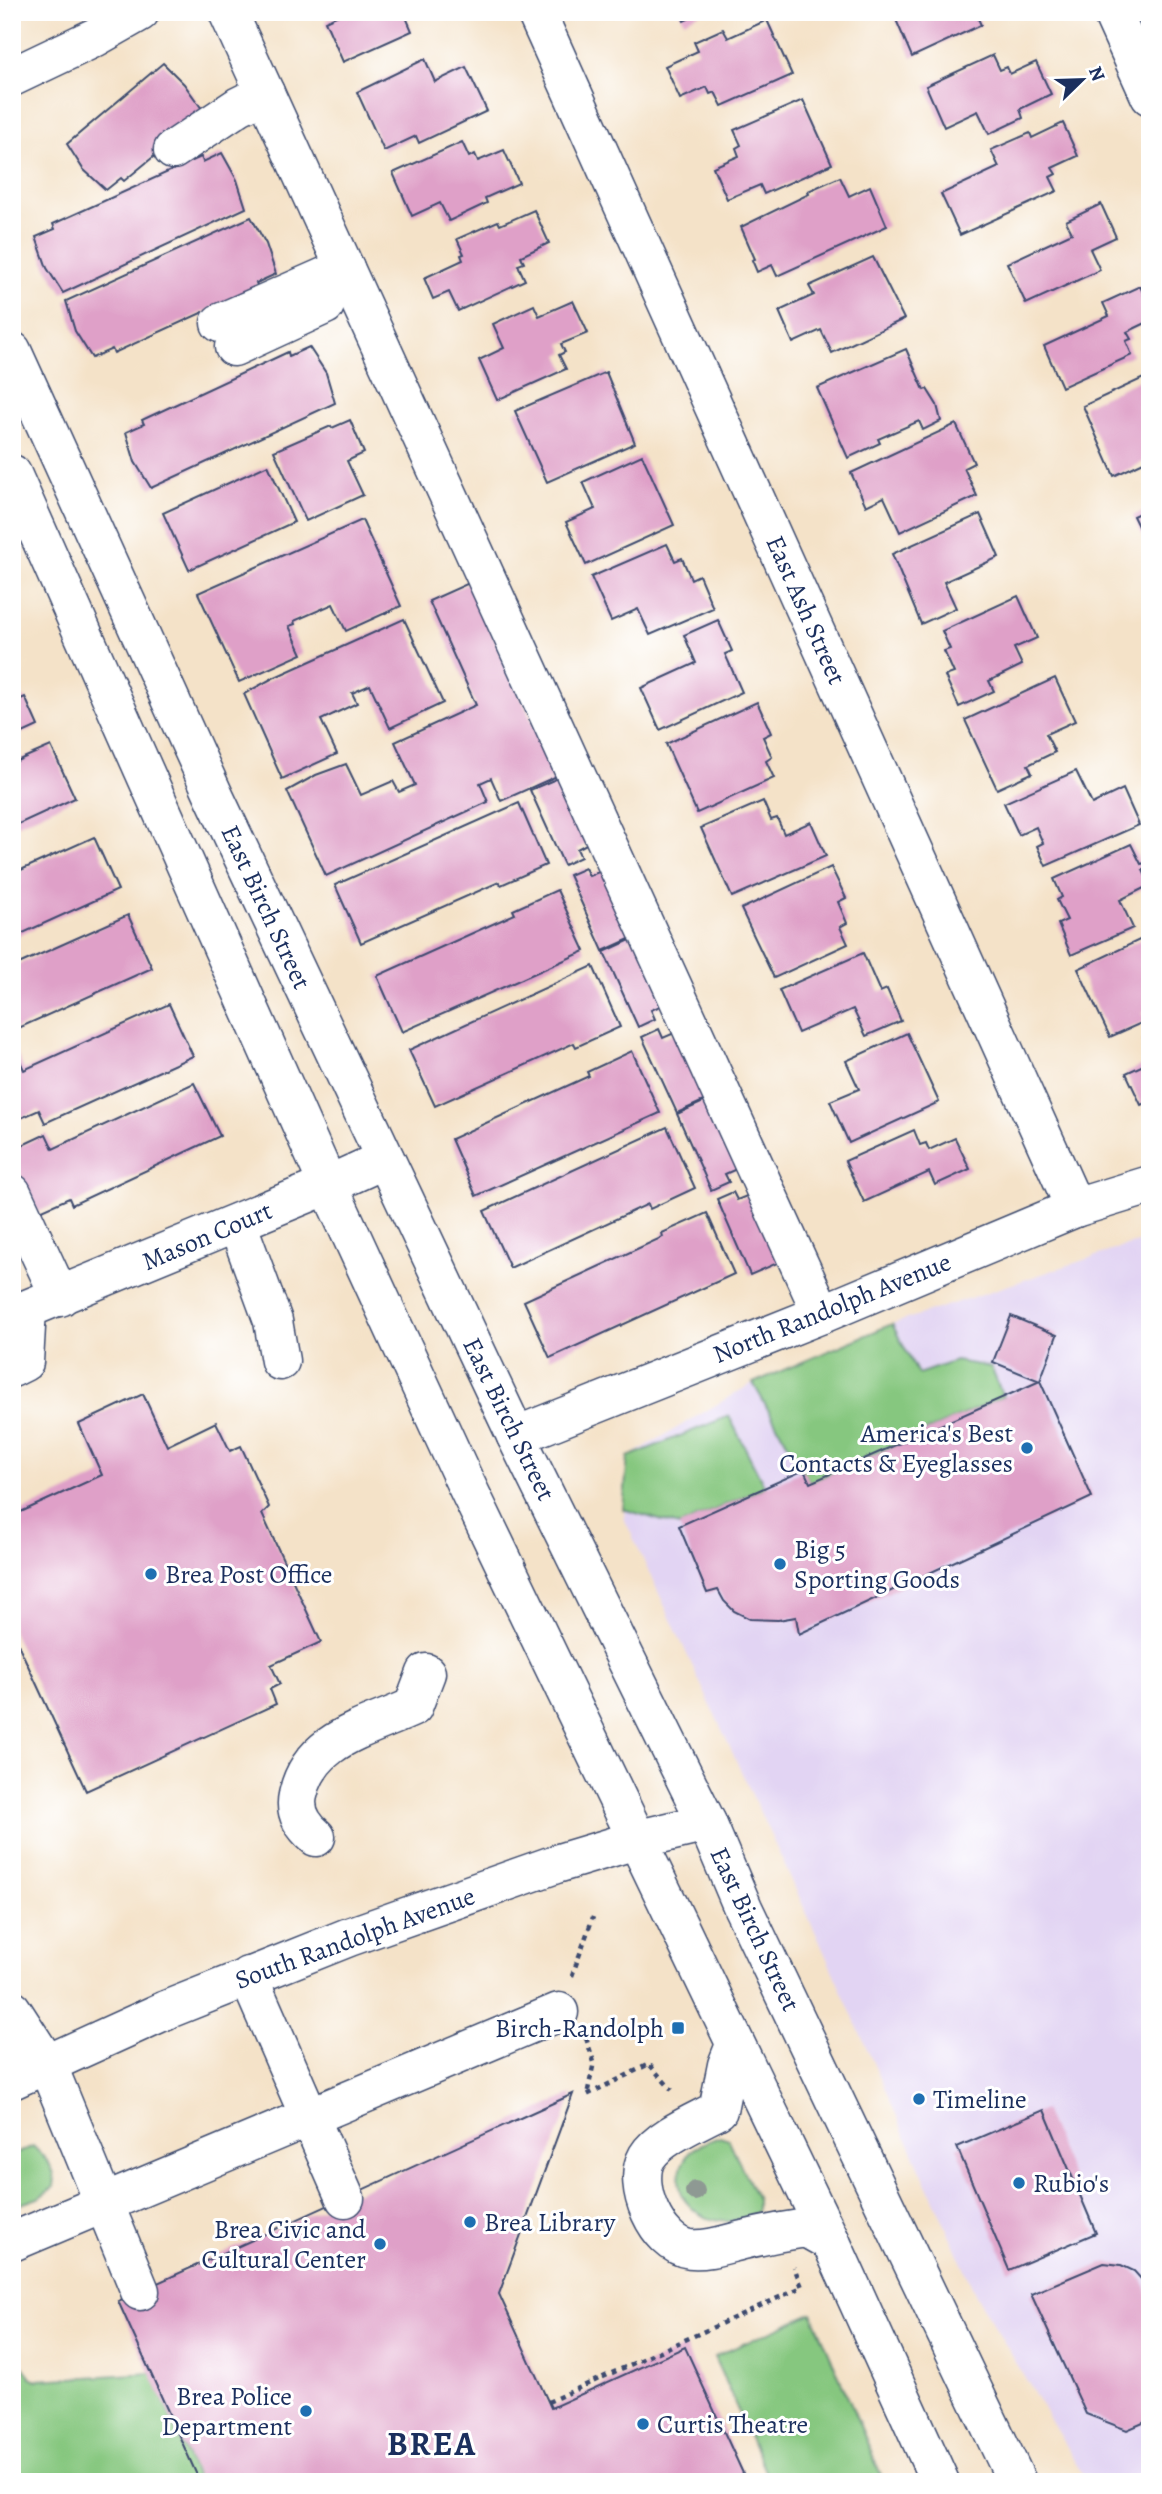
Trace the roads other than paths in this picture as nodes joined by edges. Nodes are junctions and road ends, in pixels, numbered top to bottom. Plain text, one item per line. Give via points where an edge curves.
1 (140, 12) edge
2 (228, 12) edge
3 (536, 12) edge
4 (1112, 12) edge
5 (12, 77) edge
6 (265, 93) junction
7 (1150, 96) edge
8 (173, 150) dead end
9 (350, 280) junction
10 (227, 335) dead end
11 (12, 351) edge
12 (12, 474) edge
13 (385, 1159) junction
14 (328, 1185) junction
15 (1150, 1185) edge
16 (12, 1193) edge
17 (1075, 1208) junction
18 (237, 1223) junction
19 (43, 1303) junction
20 (822, 1314) junction
21 (280, 1361) dead end
22 (12, 1368) edge
23 (516, 1436) junction
24 (426, 1673) dead end
25 (707, 1823) junction
26 (316, 1837) dead end
27 (639, 1839) junction
28 (248, 1976) junction
29 (12, 2010) edge
30 (559, 2012) road end
31 (735, 2045) junction
32 (47, 2064) junction
33 (12, 2080) edge
34 (309, 2117) junction
35 (345, 2197) dead end
36 (103, 2204) junction
37 (12, 2242) edge
38 (831, 2242) junction
39 (140, 2291) dead end
40 (940, 2482) edge
41 (1017, 2482) edge

1 - 5 street
2 - 6 street
3 - 17 street, East Ash Street
4 - 7 street
6 - 8 street
6 - 9 street
9 - 10 street
9 - 20 street
11 - 13 street, East Birch Street
12 - 14 street, East Birch Street
13 - 14 street, Mason Court
13 - 23 street, East Birch Street
14 - 18 street, Mason Court
14 - 27 street, East Birch Street via 463,1478
15 - 17 street, North Randolph Avenue
16 - 19 street
17 - 20 street, North Randolph Avenue
18 - 19 street, Mason Court
18 - 21 street via 273,1321
19 - 22 street via 24,1362
20 - 23 street, North Randolph Avenue
23 - 25 street, East Birch Street
24 - 26 street via 413,1707 318,1753 302,1778 296,1802 303,1826
25 - 27 street, South Randolph Avenue
25 - 41 street, East Birch Street via 743,1908
27 - 28 street, South Randolph Avenue via 359,1933
27 - 31 street, East Birch Street
28 - 32 street, South Randolph Avenue
28 - 34 street
29 - 32 street
30 - 34 street
31 - 38 street, East Birch Street
31 - 38 street via 718,2110 660,2143 646,2158 644,2198 655,2222 670,2241 688,2249 806,2228
32 - 33 street, South Randolph Avenue
32 - 36 street
34 - 35 street
34 - 36 street
36 - 37 street
36 - 39 street
38 - 40 street, East Birch Street

